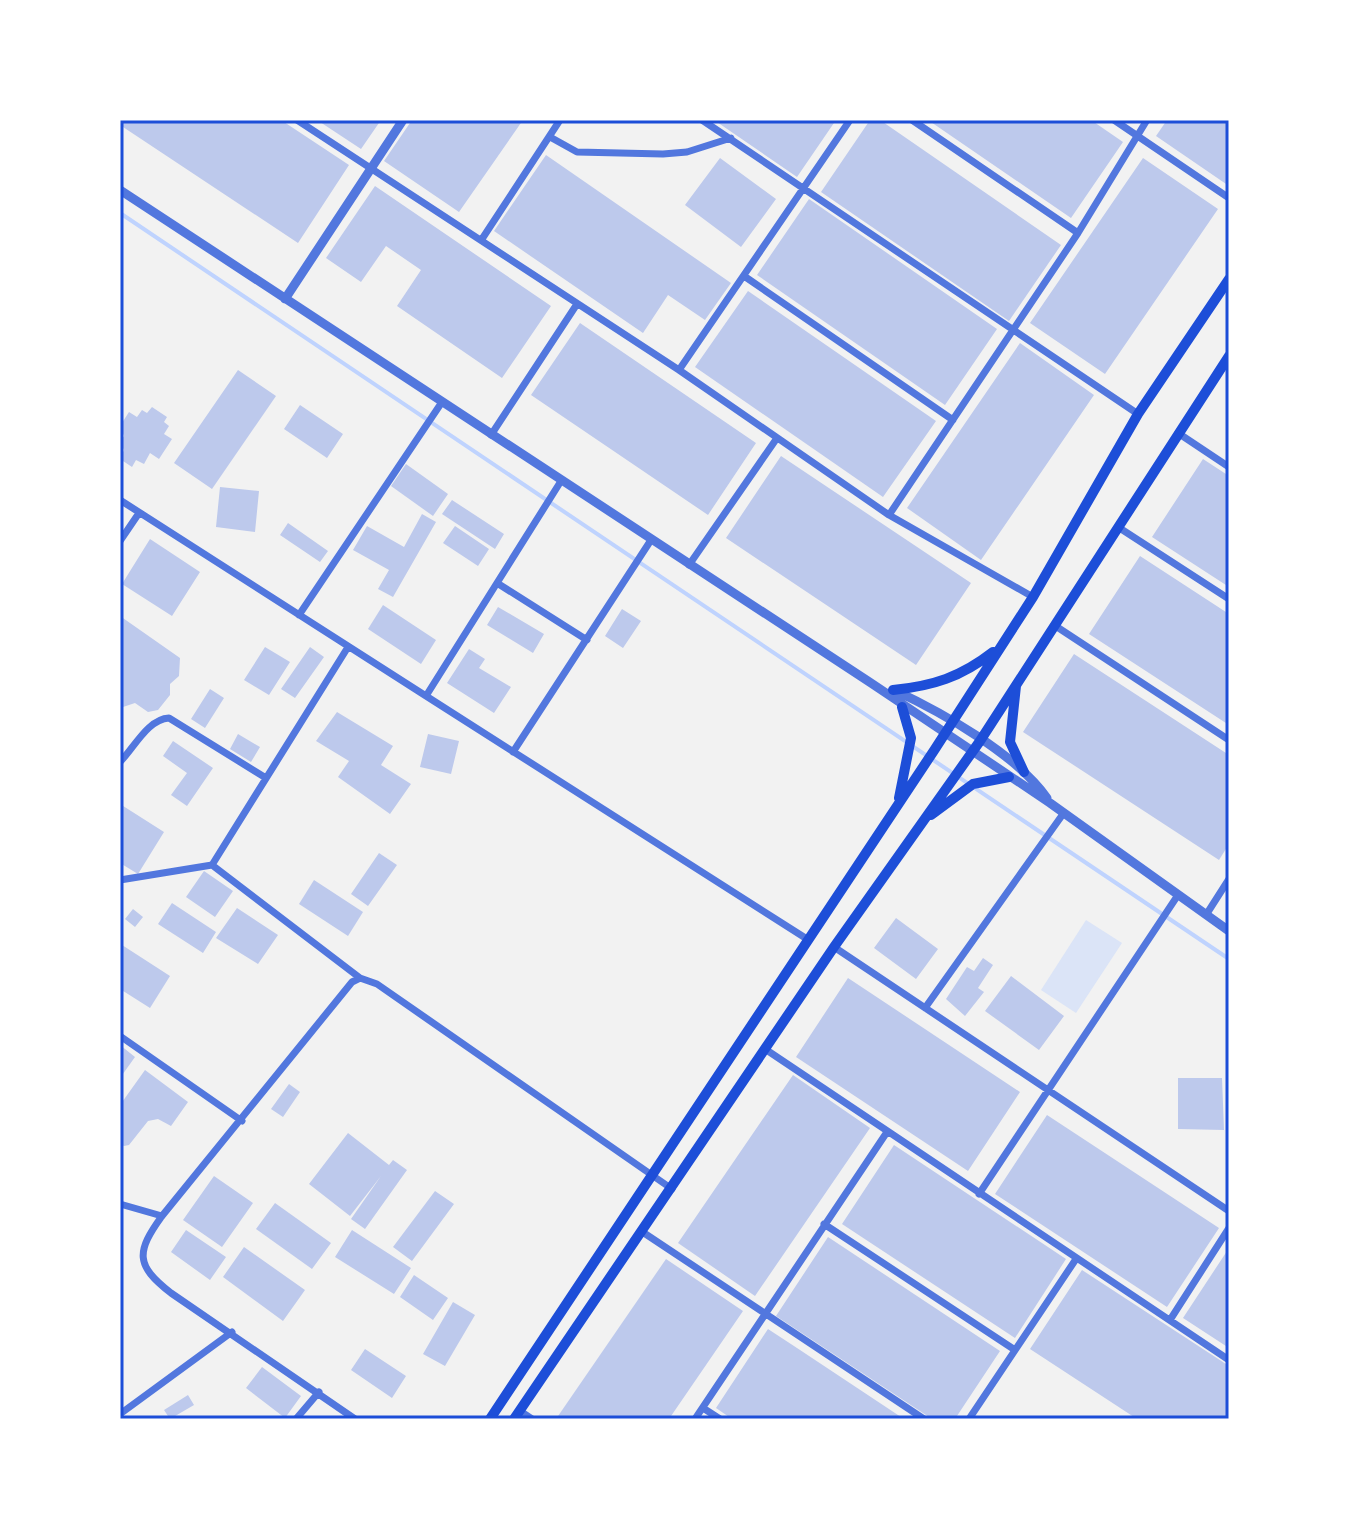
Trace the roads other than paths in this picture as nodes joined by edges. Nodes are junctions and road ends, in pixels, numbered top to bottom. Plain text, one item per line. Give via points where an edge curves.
1 (297, 120) edge
2 (403, 120) edge
3 (560, 120) edge
4 (702, 120) edge
5 (850, 120) edge
6 (912, 120) edge
7 (1114, 120) edge
8 (1147, 120) edge
9 (550, 137) junction
10 (1139, 137) junction
11 (731, 138) junction
12 (370, 170) junction
13 (804, 187) junction
14 (120, 190) edge
15 (1229, 198) edge
16 (1078, 233) junction
17 (482, 239) junction
18 (744, 276) junction
19 (1229, 279) edge
20 (285, 299) junction
21 (577, 304) junction
22 (1013, 330) junction
23 (1229, 356) edge
24 (679, 370) junction
25 (442, 402) junction
26 (1138, 414) junction
27 (953, 420) junction
28 (1178, 433) junction
29 (491, 435) junction
30 (777, 438) junction
31 (1229, 467) edge
32 (561, 481) junction
33 (120, 500) edge
34 (139, 513) junction
35 (889, 515) junction
36 (1118, 527) junction
37 (651, 540) junction
38 (120, 541) edge
39 (689, 565) junction
40 (497, 583) junction
41 (1033, 597) junction
42 (1229, 599) edge
43 (299, 615) junction
44 (1054, 625) junction
45 (587, 640) junction
46 (1001, 646) junction
47 (348, 647) junction
48 (1017, 681) junction
49 (871, 683) junction
50 (893, 690) junction
51 (426, 696) junction
52 (902, 707) junction
53 (951, 722) junction
54 (944, 735) junction
55 (1229, 740) edge
56 (980, 741) junction
57 (513, 752) junction
58 (972, 752) junction
59 (120, 762) edge
60 (1024, 772) junction
61 (1009, 777) junction
62 (266, 778) junction
63 (1050, 803) junction
64 (897, 807) junction
65 (1063, 814) junction
66 (921, 825) junction
67 (212, 865) junction
68 (1229, 879) edge
69 (120, 880) edge
70 (1178, 895) junction
71 (1206, 915) junction
72 (1229, 931) edge
73 (807, 939) junction
74 (834, 947) junction
75 (360, 978) junction
76 (925, 1008) junction
77 (120, 1036) edge
78 (765, 1049) junction
79 (1048, 1091) junction
80 (242, 1121) junction
81 (887, 1132) junction
82 (651, 1175) junction
83 (673, 1190) junction
84 (979, 1194) junction
85 (120, 1204) edge
86 (1229, 1211) edge
87 (162, 1216) junction
88 (824, 1224) junction
89 (1229, 1228) edge
90 (644, 1233) junction
91 (1076, 1259) junction
92 (763, 1315) junction
93 (1170, 1320) junction
94 (232, 1332) junction
95 (1015, 1350) junction
96 (1229, 1360) edge
97 (319, 1392) junction
98 (703, 1408) junction
99 (120, 1414) edge
100 (517, 1415) edge
101 (296, 1419) edge
102 (355, 1419) edge
103 (490, 1419) edge
104 (532, 1419) edge
105 (695, 1419) edge
106 (720, 1419) edge
107 (924, 1419) edge
108 (969, 1419) edge

1 - 12 street
2 - 12 street
3 - 9 street
4 - 11 street
5 - 13 street
6 - 16 street
7 - 10 street
8 - 10 street
9 - 11 street via 577,152 663,154
9 - 17 street
10 - 15 street
10 - 16 street
11 - 13 street
12 - 17 street
12 - 20 street
13 - 18 street
13 - 22 street
14 - 20 street
16 - 22 street
17 - 21 street
18 - 24 street
18 - 27 street
19 - 26 main road
20 - 25 street
21 - 24 street
21 - 29 street
22 - 26 street
22 - 27 street
23 - 28 main road
24 - 30 street
25 - 29 street
25 - 43 street
26 - 41 main road
27 - 35 street
28 - 31 street
28 - 36 main road
29 - 32 street
30 - 35 street
30 - 39 street
32 - 37 street
32 - 40 street
33 - 34 street
34 - 38 street
34 - 43 street
35 - 41 street
36 - 42 street
36 - 44 main road
37 - 39 street
37 - 45 street
39 - 49 street
40 - 45 street
40 - 51 street
41 - 46 main road
43 - 47 street
44 - 48 main road
44 - 55 street
45 - 57 street
46 - 50 main road via 938,684
46 - 53 main road
47 - 51 street
47 - 62 street
48 - 56 main road
48 - 60 main road via 1010,742
49 - 50 street
49 - 52 street
50 - 53 street
51 - 57 street
52 - 54 street
52 - 64 main road via 911,747
53 - 54 main road
53 - 56 street
54 - 58 street
54 - 64 main road
56 - 58 main road
56 - 60 street
57 - 73 street
58 - 61 street
58 - 66 main road
59 - 62 street via 152,726 169,718
60 - 63 street
61 - 63 street
61 - 66 main road via 961,790
62 - 67 street
63 - 65 street
64 - 73 main road
65 - 70 street
65 - 76 street
66 - 74 main road
67 - 69 street
67 - 75 street
68 - 71 street
70 - 71 street
70 - 79 street
71 - 72 street
73 - 82 main road
74 - 76 street
74 - 78 main road
75 - 80 street via 345,988
75 - 82 street via 377,984
76 - 79 street
77 - 80 street
78 - 81 street
78 - 83 main road
79 - 84 street
79 - 86 street
80 - 87 street
81 - 84 street
81 - 88 street
82 - 83 street
82 - 103 main road
83 - 90 main road
84 - 91 street
85 - 87 street
87 - 94 street via 142,1250 150,1277
88 - 92 street
88 - 95 street
89 - 93 street
90 - 92 street
90 - 100 main road
91 - 93 street
91 - 95 street
92 - 98 street
92 - 107 street
93 - 96 street
94 - 97 street
94 - 99 street
95 - 108 street
97 - 101 street
97 - 102 street
98 - 105 street
98 - 106 street
100 - 104 street

